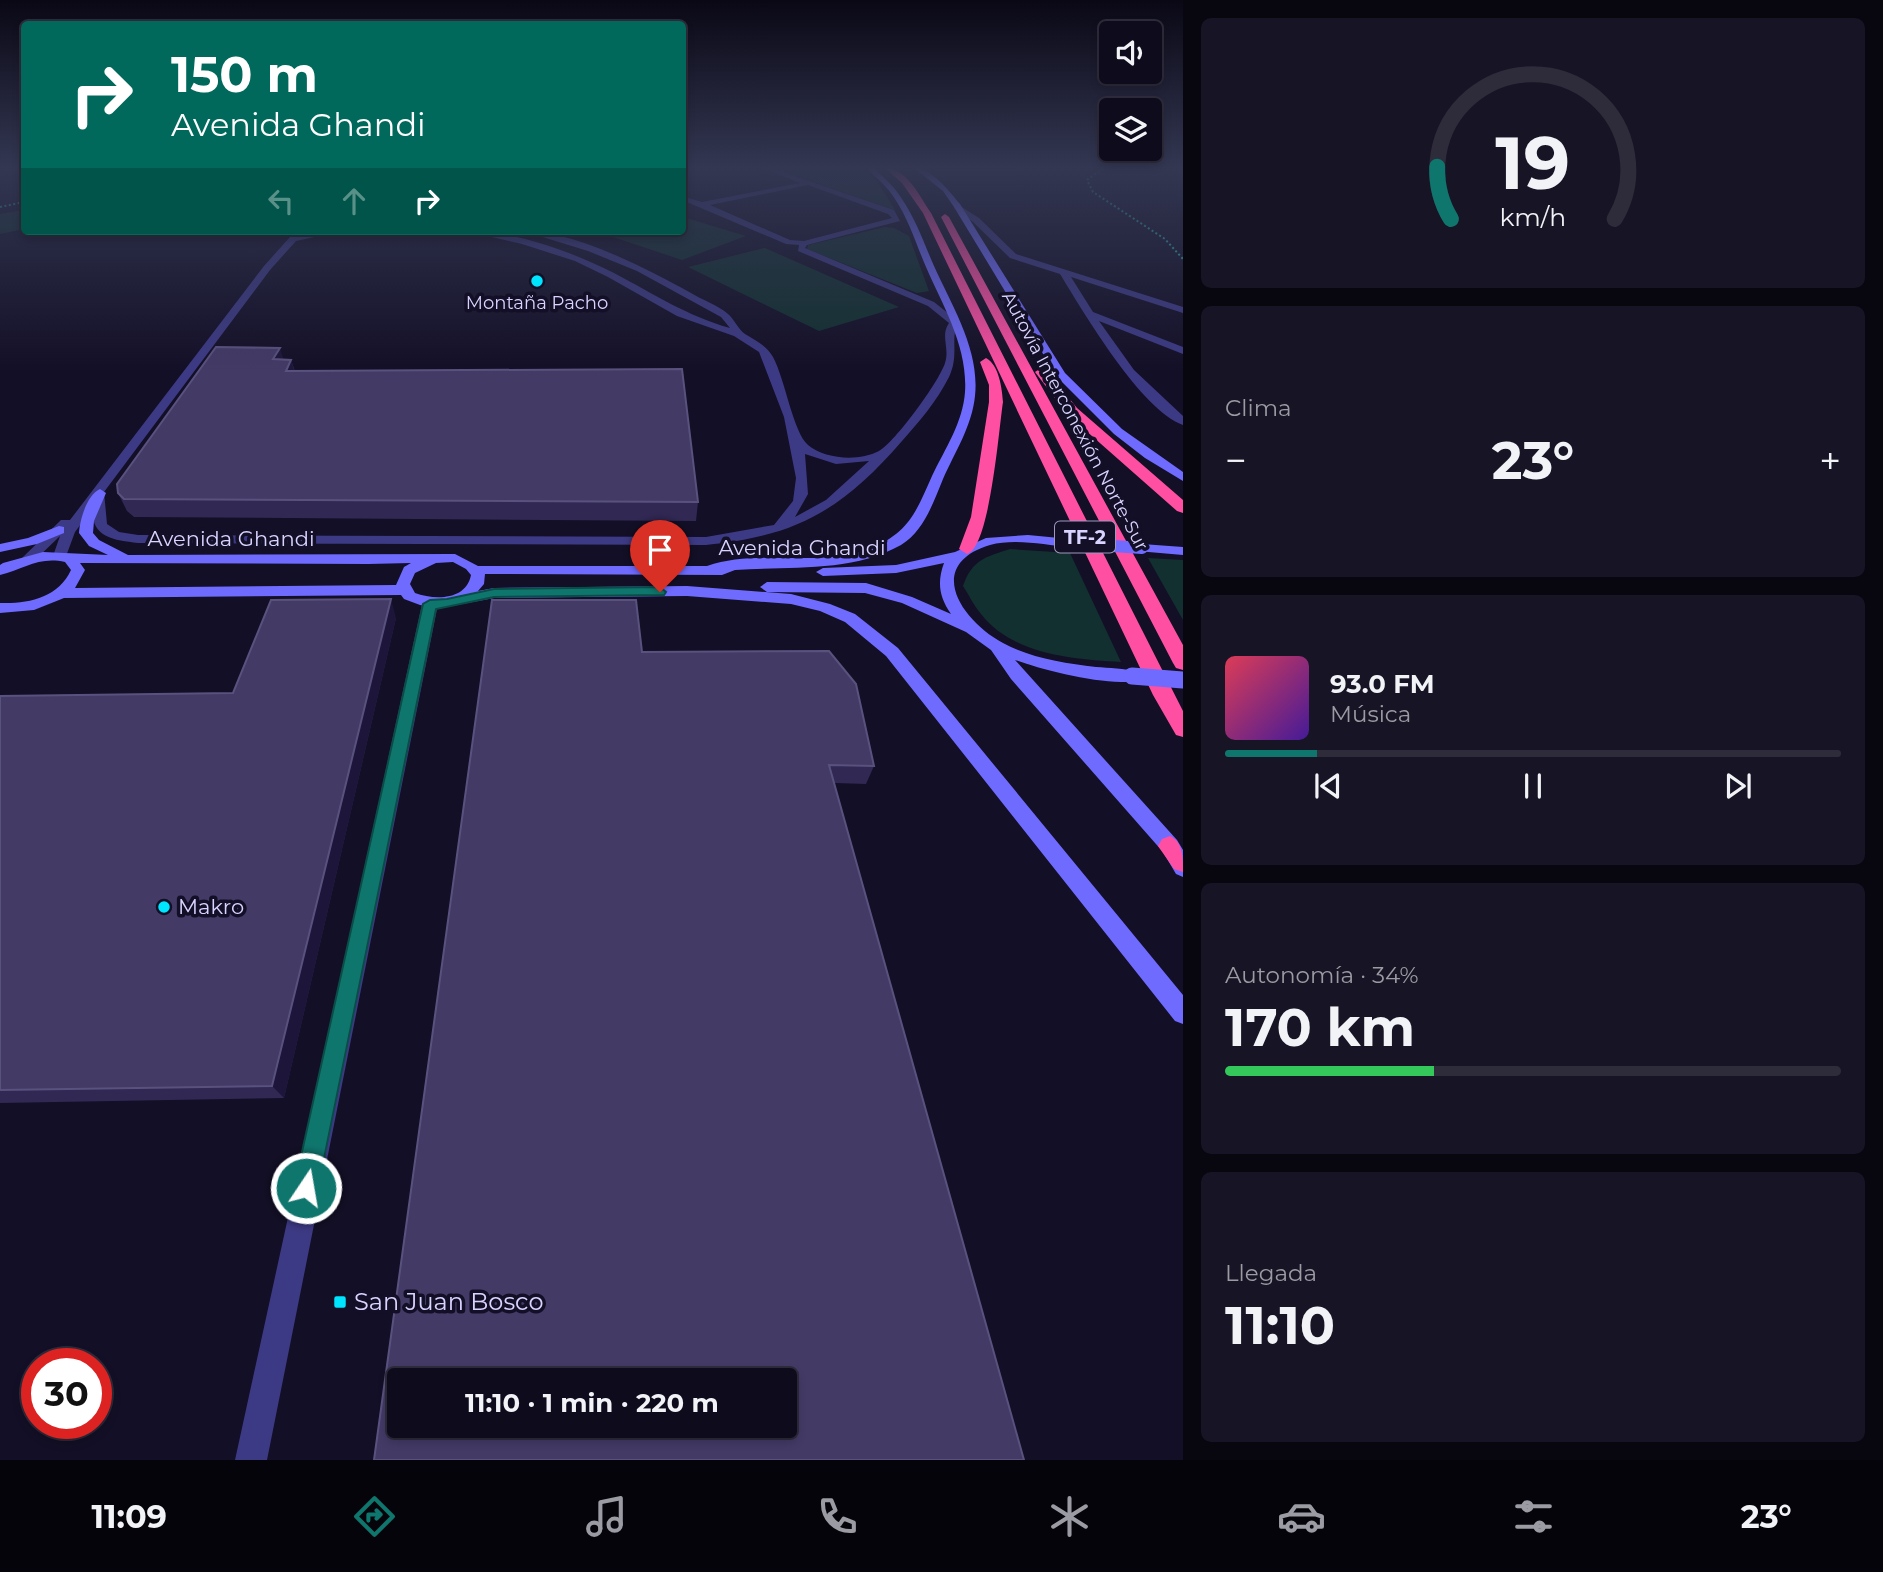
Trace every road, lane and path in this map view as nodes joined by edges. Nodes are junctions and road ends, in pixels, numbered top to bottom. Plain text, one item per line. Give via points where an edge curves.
1 (286, 236) edge
2 (301, 236) edge
3 (309, 236) edge
4 (492, 236) edge
5 (545, 236) edge
6 (776, 236) edge
7 (831, 236) edge
8 (916, 236) edge
9 (938, 236) edge
10 (953, 236) edge
11 (976, 236) edge
12 (991, 236) edge
13 (1161, 236) edge
14 (804, 243) junction
15 (1183, 259) edge
16 (273, 261) junction
17 (1064, 273) junction
18 (1183, 310) edge
19 (1089, 314) junction
20 (954, 322) junction
21 (740, 334) junction
22 (990, 344) junction
23 (1183, 351) edge
24 (1017, 353) junction
25 (1177, 412) edge
26 (1183, 422) edge
27 (798, 442) junction
28 (882, 454) junction
29 (1183, 477) edge
30 (100, 493) junction
31 (1183, 508) edge
32 (779, 527) junction
33 (59, 530) junction
34 (0, 548) edge
35 (1183, 551) edge
36 (962, 552) junction
37 (65, 557) junction
38 (25, 559) junction
39 (132, 559) junction
40 (432, 559) junction
41 (0, 561) edge
42 (712, 569) junction
43 (477, 570) junction
44 (0, 571) edge
45 (405, 590) junction
46 (687, 591) junction
47 (61, 593) junction
48 (462, 599) junction
49 (430, 604) junction
50 (2, 611) edge
51 (974, 631) junction
52 (996, 646) junction
53 (1183, 663) edge
54 (1183, 680) edge
55 (1183, 729) edge
56 (1176, 854) edge
57 (1183, 868) edge
58 (1183, 1013) edge
59 (251, 1460) edge

1 - 16 street via 265,258
2 - 16 street via 286,240
3 - 16 street via 293,239
4 - 21 street via 592,265 691,319
5 - 21 street via 640,269 723,315
6 - 14 street
7 - 14 street
8 - 20 street
9 - 22 highway, Autovía Interconexión Norte-Sur / TF-2
10 - 24 highway, Autovía Interconexión Norte-Sur / TF-2
11 - 29 street via 1061,375 1082,400 1112,428
12 - 17 street via 1013,256
13 - 15 path
14 - 20 street via 801,248 811,254 931,304
16 - 30 street
17 - 18 street
17 - 19 street
19 - 23 street
19 - 25 street via 1130,374
20 - 28 street via 948,331 951,355 944,376 933,396
20 - 42 street via 970,376 968,408 911,531 851,559
21 - 27 street via 765,352
22 - 36 highway via 985,357 996,402 979,517
22 - 55 highway, Autovía Interconexión Norte-Sur / TF-2
24 - 31 highway via 1038,368 1072,411
24 - 53 highway, Autovía Interconexión Norte-Sur / TF-2
25 - 26 street
27 - 28 street via 806,451 840,462
27 - 32 street via 804,490
28 - 32 street via 835,501
30 - 32 street via 97,518 104,533 138,539 706,541
30 - 33 street
30 - 37 street via 68,532
30 - 39 street via 86,528 88,539
33 - 34 street
33 - 38 street
35 - 36 street, Avenida Ghandi, bridge via 1010,540 988,541
36 - 42 street, Avenida Ghandi via 896,569 730,573
36 - 51 street via 947,570 943,584 960,618
37 - 38 street, Avenida Ghandi
37 - 39 street, Avenida Ghandi
37 - 47 street via 78,570
38 - 41 street
38 - 44 street
39 - 40 street, Avenida Ghandi
40 - 43 street via 455,558
40 - 45 street via 409,570
42 - 43 street, Avenida Ghandi
43 - 48 street via 480,580
45 - 47 street
45 - 49 street via 418,602
46 - 48 street via 494,593
46 - 51 street, Avenida Ghandi via 866,588 907,600
46 - 58 street via 790,599 825,607 870,632 900,662
47 - 50 street via 34,605
48 - 49 street
49 - 59 street
51 - 52 street
52 - 54 street, bridge via 1056,668
52 - 56 street
56 - 57 street

